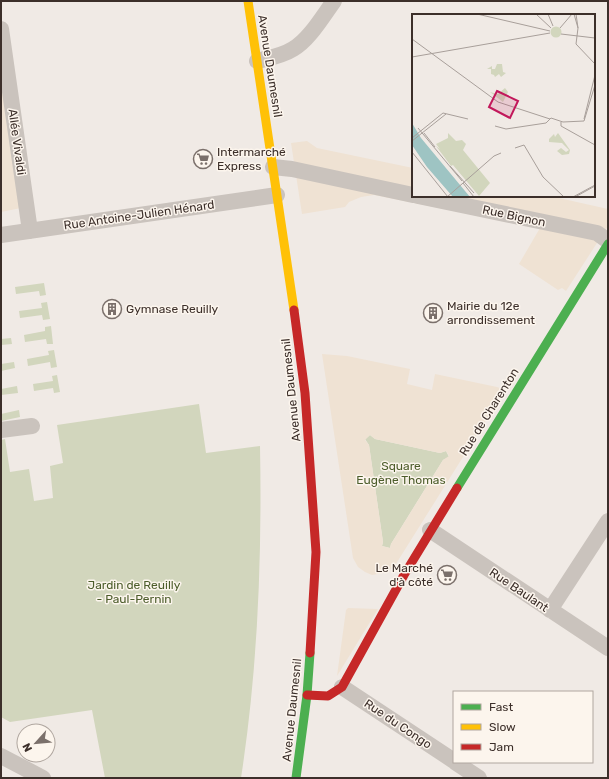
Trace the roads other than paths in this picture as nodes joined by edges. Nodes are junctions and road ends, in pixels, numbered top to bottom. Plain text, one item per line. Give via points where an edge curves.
1 (248, 1) edge
2 (334, 1) edge
3 (1, 30) edge
4 (257, 61) junction
5 (272, 167) junction
6 (277, 195) junction
7 (412, 195) edge
8 (423, 197) edge
9 (30, 231) junction
10 (1, 235) edge
11 (608, 241) edge
12 (608, 244) edge
13 (32, 426) dead end
14 (1, 430) edge
15 (608, 521) edge
16 (430, 530) junction
17 (550, 610) junction
18 (608, 648) edge
19 (342, 687) junction
20 (307, 695) junction
21 (1, 756) edge
22 (453, 761) edge
23 (456, 763) edge
24 (43, 778) edge
25 (296, 778) edge
26 (479, 778) edge

1 - 4 main road, Avenue Daumesnil
2 - 4 street via 306,39 294,49 276,57
3 - 9 street, Allée Vivaldi
4 - 5 main road, Avenue Daumesnil
5 - 6 main road, Avenue Daumesnil
5 - 7 street
6 - 9 street, Rue Antoine-Julien Hénard
6 - 20 main road, Avenue Daumesnil via 305,393 316,552
8 - 11 street, Rue Bignon via 597,233
9 - 10 street, Rue Antoine-Julien Hénard
12 - 16 main road, Rue de Charenton
13 - 14 street
15 - 17 street
16 - 17 street, Rue Baulant
16 - 19 main road, Rue de Charenton
17 - 18 street, Rue Baulant
19 - 20 main road via 328,696
19 - 22 street, Rue du Congo
20 - 25 main road, Avenue Daumesnil
21 - 24 street
23 - 26 street, Rue du Congo

